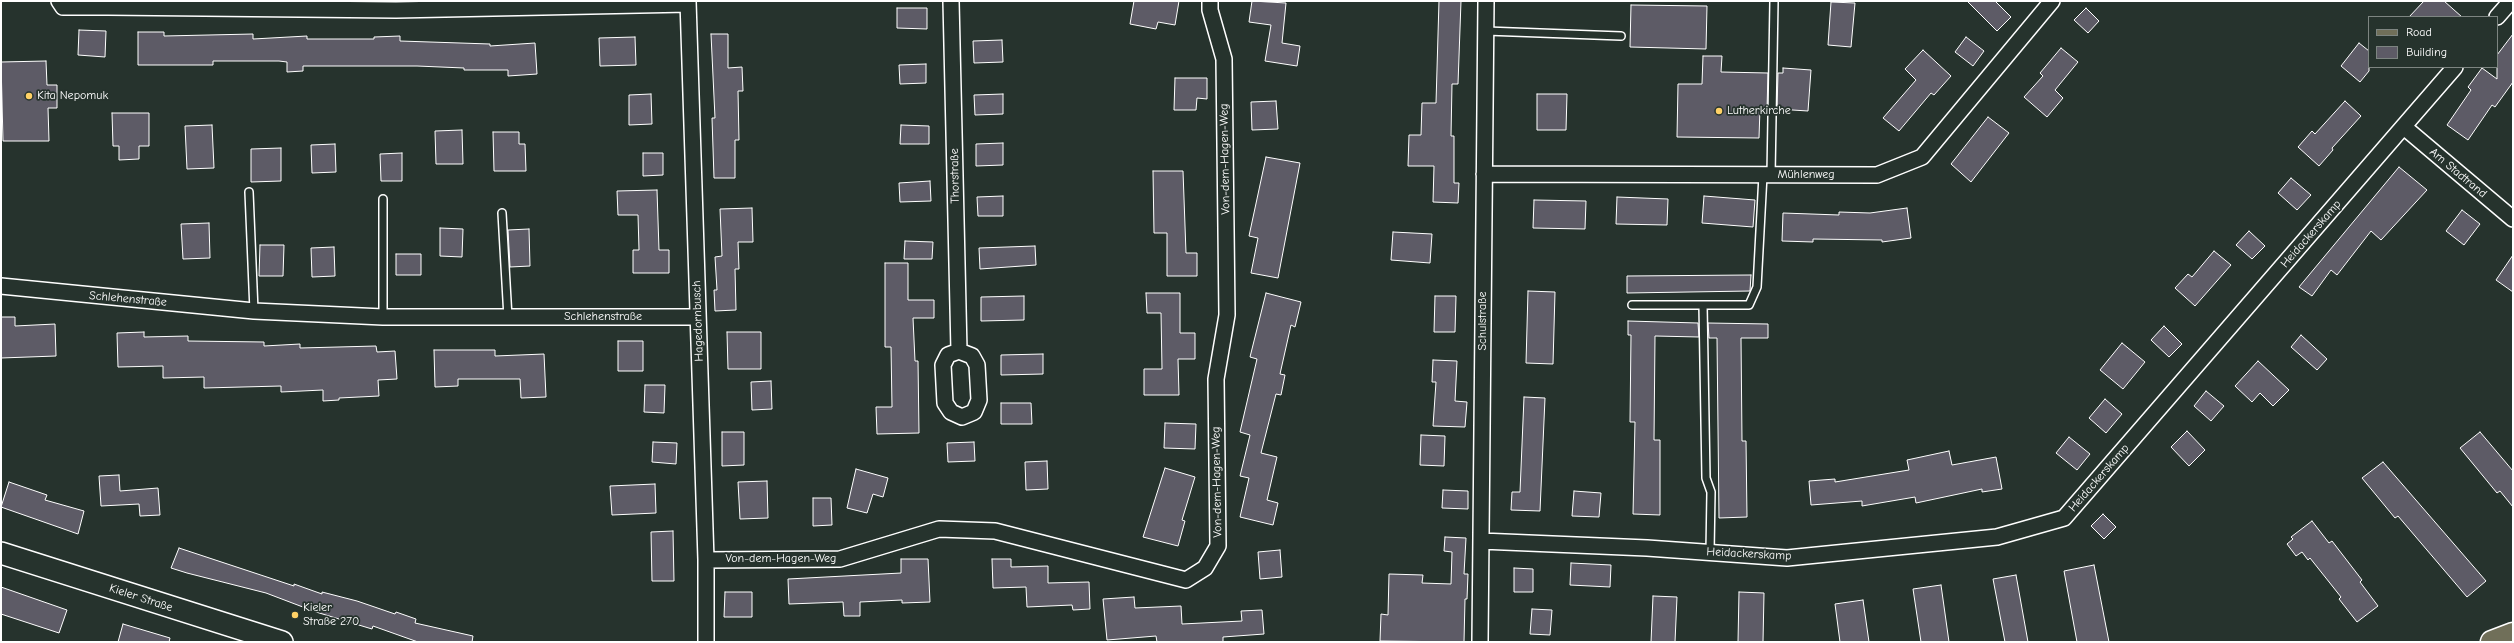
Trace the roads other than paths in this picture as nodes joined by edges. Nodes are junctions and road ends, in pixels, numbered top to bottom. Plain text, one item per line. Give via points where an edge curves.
1 (58, 1) edge
2 (951, 1) edge
3 (1210, 1) edge
4 (1486, 1) edge
5 (1774, 1) edge
6 (2052, 1) edge
7 (2511, 1) edge
8 (688, 3) edge
9 (108, 4) edge
10 (396, 5) edge
11 (2498, 16) edge
12 (1486, 31) junction
13 (1621, 36) dead end
14 (2454, 68) edge
15 (2404, 127) junction
16 (1484, 174) junction
17 (1767, 175) junction
18 (249, 192) dead end
19 (383, 199) dead end
20 (502, 213) dead end
21 (2513, 219) edge
22 (1, 286) edge
23 (1632, 305) dead end
24 (1703, 305) junction
25 (254, 311) junction
26 (383, 317) junction
27 (698, 317) junction
28 (508, 318) junction
29 (960, 351) dead end
30 (1481, 541) junction
31 (1710, 552) junction
32 (1, 553) edge
33 (706, 560) junction
34 (2513, 634) edge
35 (282, 642) edge
36 (706, 642) edge
37 (1480, 642) edge
38 (2492, 642) edge

1 - 9 street via 63,8
2 - 29 street, Thorstraße
3 - 33 street, Von-dem-Hagen-Weg via 1210,10 1224,59 1227,315 1216,379 1218,546 1205,568 1186,580 995,530 939,529 840,559
4 - 12 street, Schulstraße
5 - 17 lane
6 - 17 street, Mühlenweg via 1922,157 1877,175
7 - 11 street
8 - 10 street
8 - 27 street, Hagedornbusch
9 - 10 street
12 - 13 lane
12 - 16 street, Schulstraße
14 - 15 street, Heidackerskamp
15 - 21 street, Am Stadtrand
15 - 31 street, Heidackerskamp via 2064,518 1997,537 1893,548 1787,558
16 - 17 street, Mühlenweg
16 - 30 street, Schulstraße
17 - 24 lane via 1760,262 1753,299 1749,305
18 - 25 lane
19 - 26 lane
20 - 28 lane
22 - 25 street, Schlehenstraße
23 - 24 lane
24 - 31 lane via 1706,478 1711,492
25 - 26 street, Schlehenstraße
26 - 28 street, Schlehenstraße
27 - 28 street, Schlehenstraße
27 - 33 street, Hagedornbusch
30 - 31 street, Heidackerskamp
30 - 37 street, Schulstraße
32 - 35 main road, Kieler Straße
33 - 36 street, Hagedornbusch
34 - 38 main road

